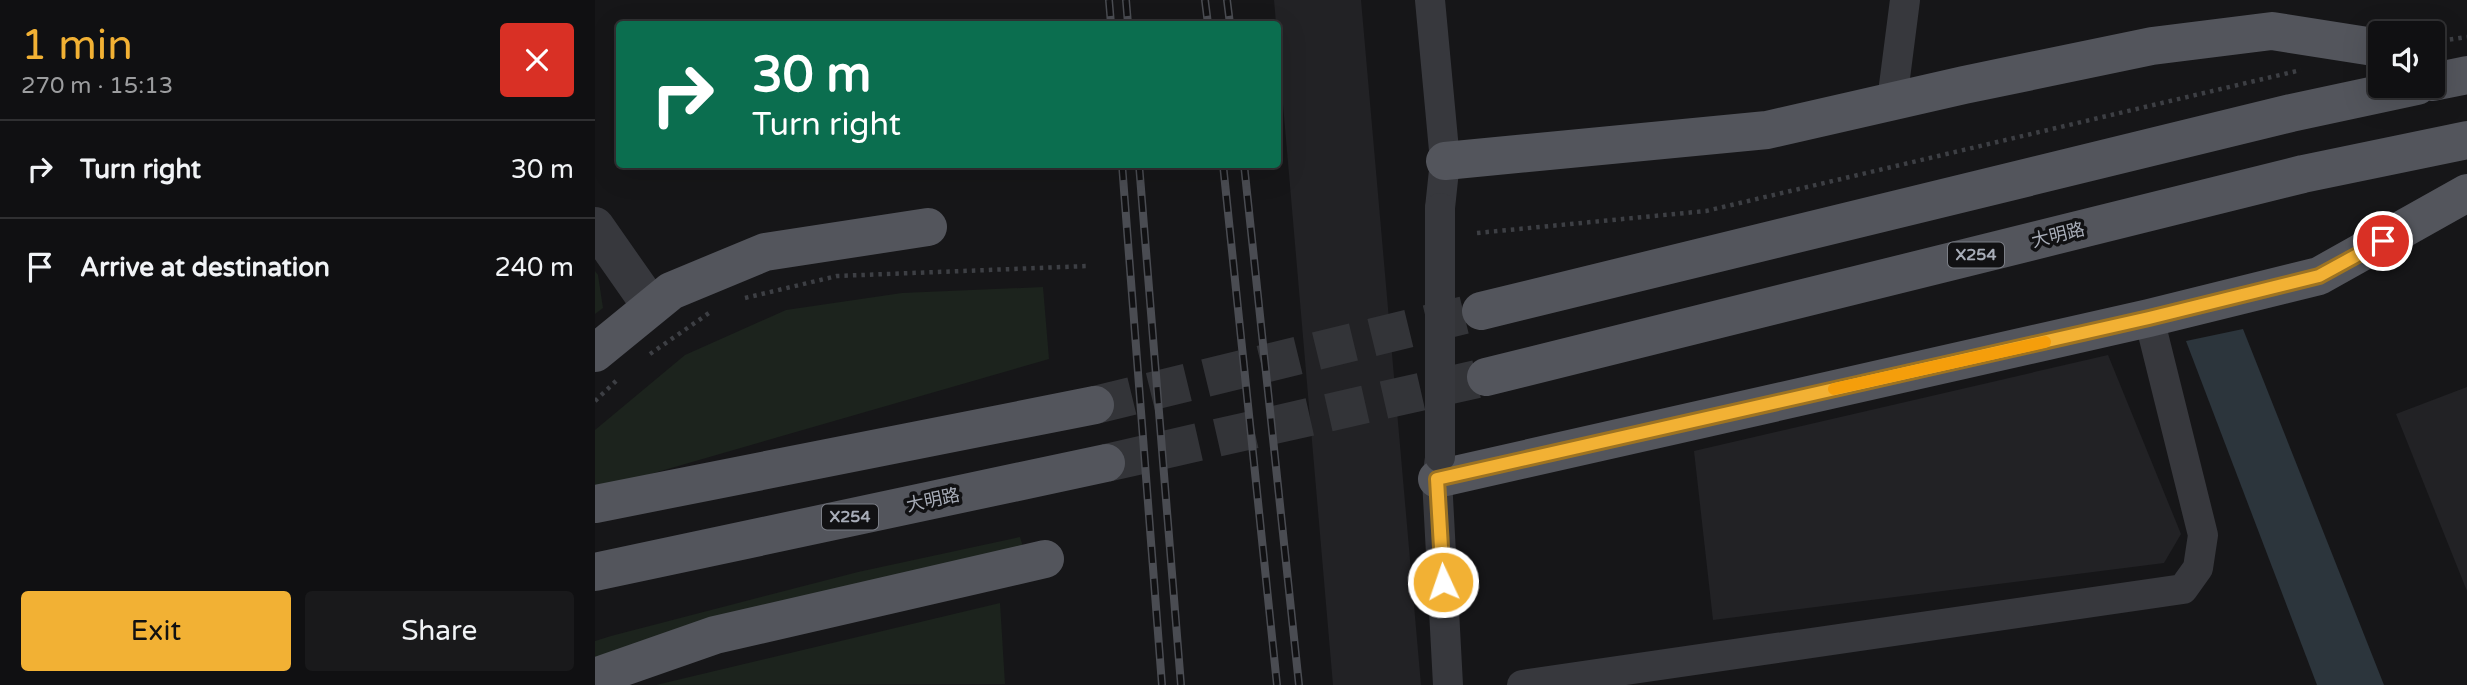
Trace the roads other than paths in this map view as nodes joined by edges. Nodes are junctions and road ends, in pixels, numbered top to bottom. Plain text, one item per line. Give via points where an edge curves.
1 (1430, 0) edge
2 (1905, 0) edge
3 (2368, 46) edge
4 (2445, 59) edge
5 (2467, 62) edge
6 (2467, 75) edge
7 (2445, 80) edge
8 (2368, 96) edge
9 (1892, 101) junction
10 (2467, 140) edge
11 (1445, 161) junction
12 (2467, 194) edge
13 (595, 226) edge
14 (928, 227) dead end
15 (650, 306) junction
16 (1481, 311) tunnel mouth
17 (2149, 318) junction
18 (608, 365) edge
19 (1486, 377) tunnel mouth
20 (1095, 405) tunnel mouth
21 (1106, 463) tunnel mouth
22 (1439, 468) junction
23 (595, 504) edge
24 (1045, 559) dead end
25 (595, 572) edge
26 (595, 677) edge
27 (1448, 685) edge
28 (1522, 685) edge

1 - 11 street
2 - 9 street
3 - 9 main road via 2272,31 2152,46
4 - 5 main road
6 - 7 main road
8 - 16 main road
9 - 11 main road via 1767,130
10 - 19 main road, 大明路 / X254 via 2303,174
11 - 22 street, bridge via 1440,208
12 - 17 main road via 2319,276
13 - 15 street
14 - 15 main road via 765,252 671,291
15 - 18 main road
17 - 22 main road
17 - 28 street via 2203,535 2198,568 2183,589
20 - 23 main road
21 - 25 main road, 大明路 / X254
22 - 27 street
24 - 26 main road via 715,635

